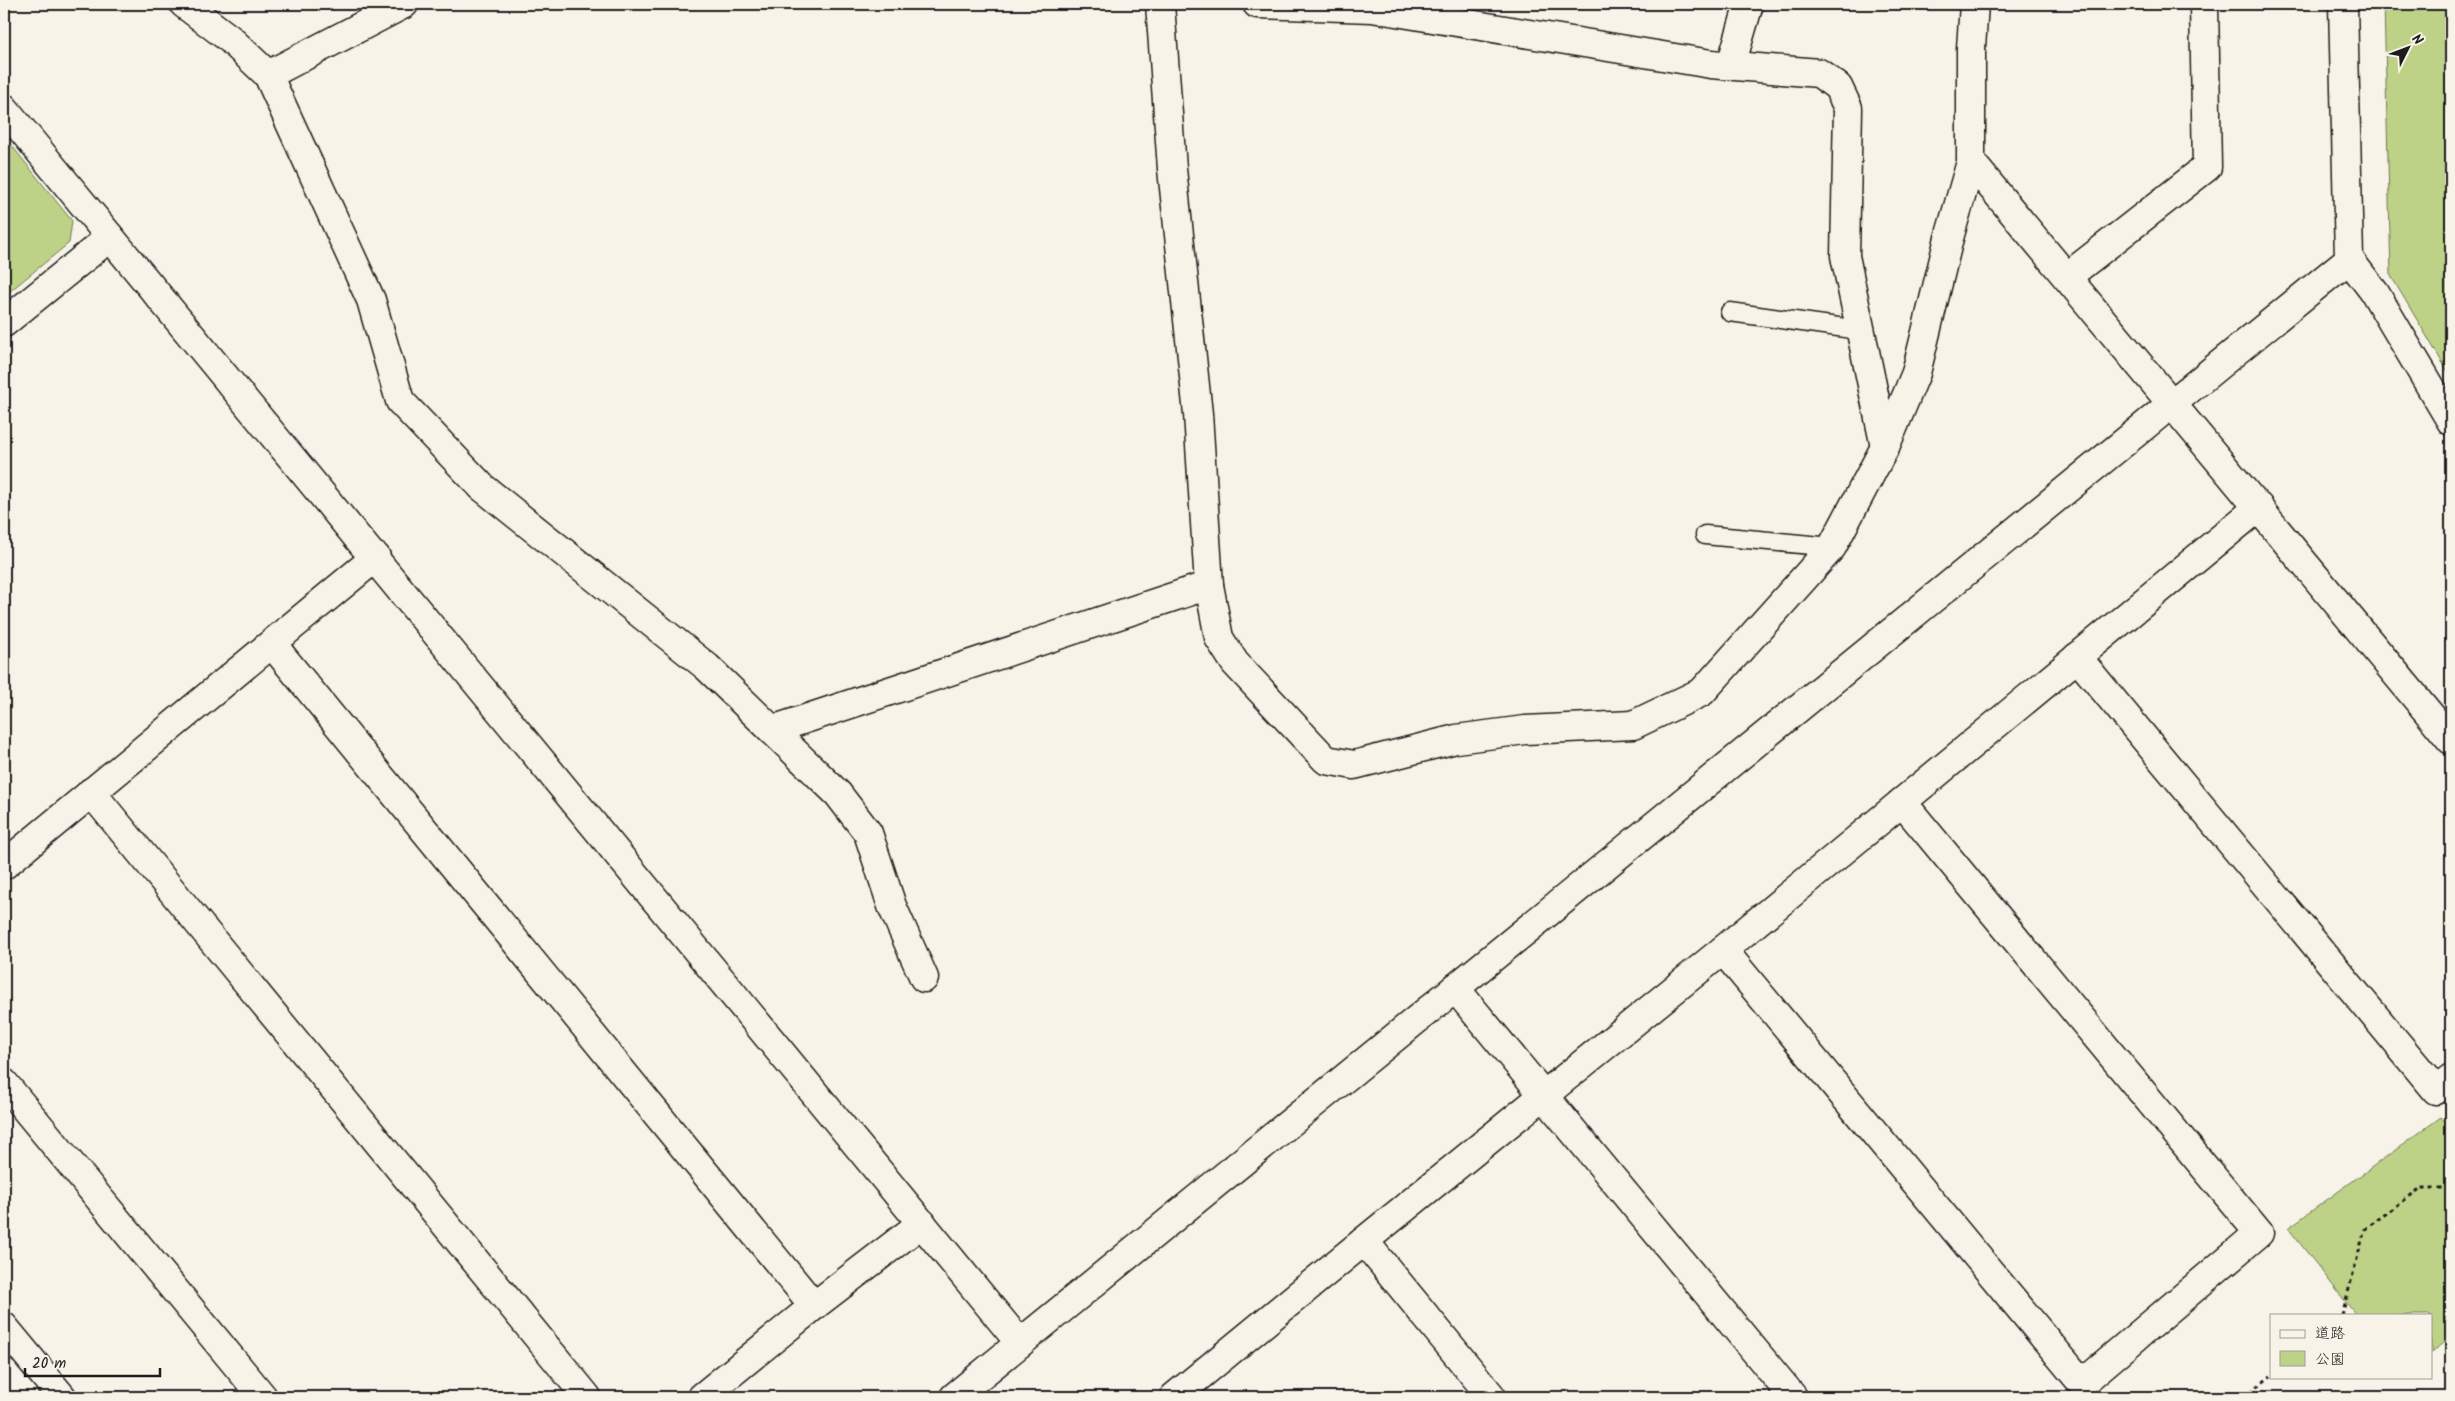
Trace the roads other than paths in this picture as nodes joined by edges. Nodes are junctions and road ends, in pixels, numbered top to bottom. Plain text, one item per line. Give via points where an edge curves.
1 (184, 4) edge
2 (404, 4) edge
3 (1160, 4) edge
4 (1257, 4) edge
5 (1749, 4) edge
6 (1974, 4) edge
7 (2204, 4) edge
8 (2344, 4) edge
9 (1731, 65) junction
10 (268, 75) junction
11 (4, 108) edge
12 (1971, 162) junction
13 (110, 237) junction
14 (2349, 259) junction
15 (2068, 276) junction
16 (1730, 312) dead end
17 (4, 323) edge
18 (1860, 330) junction
19 (2173, 404) junction
20 (2451, 421) edge
21 (1885, 447) junction
22 (2259, 507) junction
23 (1705, 535) dead end
24 (1832, 547) junction
25 (376, 557) junction
26 (1209, 585) junction
27 (272, 644) junction
28 (2078, 657) junction
29 (772, 730) junction
30 (2451, 740) edge
31 (91, 792) junction
32 (1902, 802) junction
33 (4, 865) edge
34 (1723, 950) junction
35 (924, 978) dead end
36 (1455, 988) junction
37 (2451, 1078) edge
38 (4, 1083) edge
39 (1545, 1095) junction
40 (922, 1223) junction
41 (1364, 1241) junction
42 (814, 1306) junction
43 (4, 1327) edge
44 (1020, 1343) junction
45 (1183, 1395) edge
46 (62, 1397) edge
47 (263, 1397) edge
48 (587, 1397) edge
49 (702, 1397) edge
50 (954, 1397) edge
51 (1492, 1397) edge
52 (1793, 1397) edge

1 - 10 street via 230,39
2 - 10 street
3 - 26 street via 1174,189 1198,414
4 - 9 street via 1372,8
5 - 9 street
6 - 12 street
7 - 15 street via 2207,167
8 - 14 street
9 - 18 street via 1819,73 1838,87 1848,108 1845,256
10 - 29 street via 371,300 400,401 482,487 707,666
11 - 13 street
12 - 15 street
12 - 21 street via 1916,373
13 - 17 street
13 - 25 street
14 - 19 street
14 - 20 street via 2374,294
15 - 19 street
16 - 18 lane
18 - 21 street
19 - 22 street
19 - 36 street
21 - 24 street
22 - 28 street
22 - 30 street
23 - 24 lane
24 - 26 street via 1702,692 1633,725 1525,730 1456,739 1354,765 1326,760 1235,663 1219,638
25 - 27 street
25 - 40 street
26 - 29 street
27 - 31 street
27 - 42 street
28 - 32 street
28 - 37 street via 2436,1090
29 - 35 street via 838,794 868,833 892,906
31 - 33 street
31 - 48 street
32 - 34 street
32 - 34 street via 2259,1233 2082,1382
34 - 39 street
36 - 39 street
36 - 44 street
38 - 47 street
39 - 41 street
39 - 52 street
40 - 42 street
40 - 44 street
41 - 45 street
41 - 51 street
42 - 49 street
43 - 46 street
44 - 50 street

